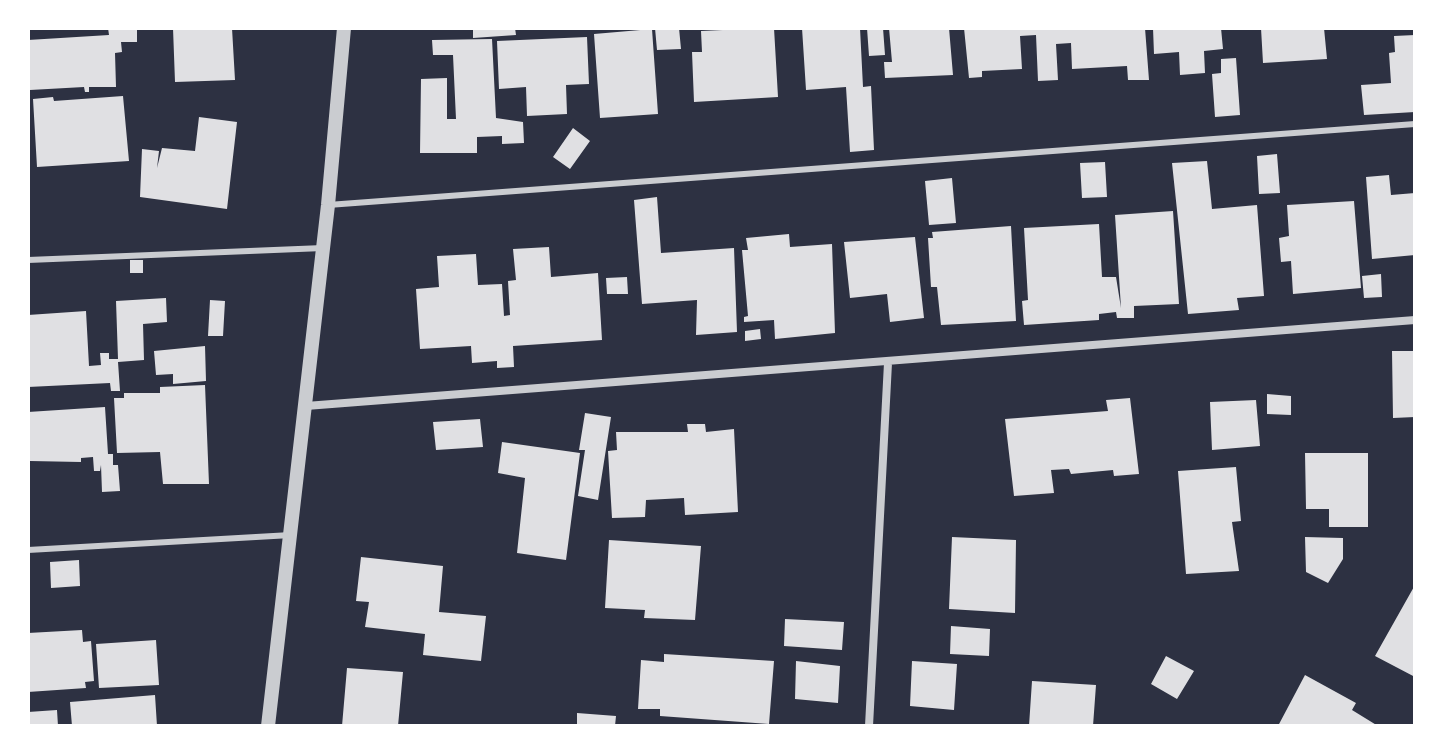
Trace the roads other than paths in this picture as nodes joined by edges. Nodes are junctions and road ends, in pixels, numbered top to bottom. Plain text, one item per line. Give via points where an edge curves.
1 (344, 28) edge
2 (1415, 124) edge
3 (328, 205) junction
4 (323, 248) junction
5 (28, 260) edge
6 (1415, 320) edge
7 (888, 363) junction
8 (306, 406) junction
9 (291, 535) junction
10 (28, 550) edge
11 (268, 726) edge
12 (869, 726) edge

1 - 3 street
2 - 3 lane
3 - 4 street
4 - 5 lane
4 - 8 street
6 - 7 street
7 - 8 street
7 - 12 street
8 - 9 street
9 - 10 lane
9 - 11 street

